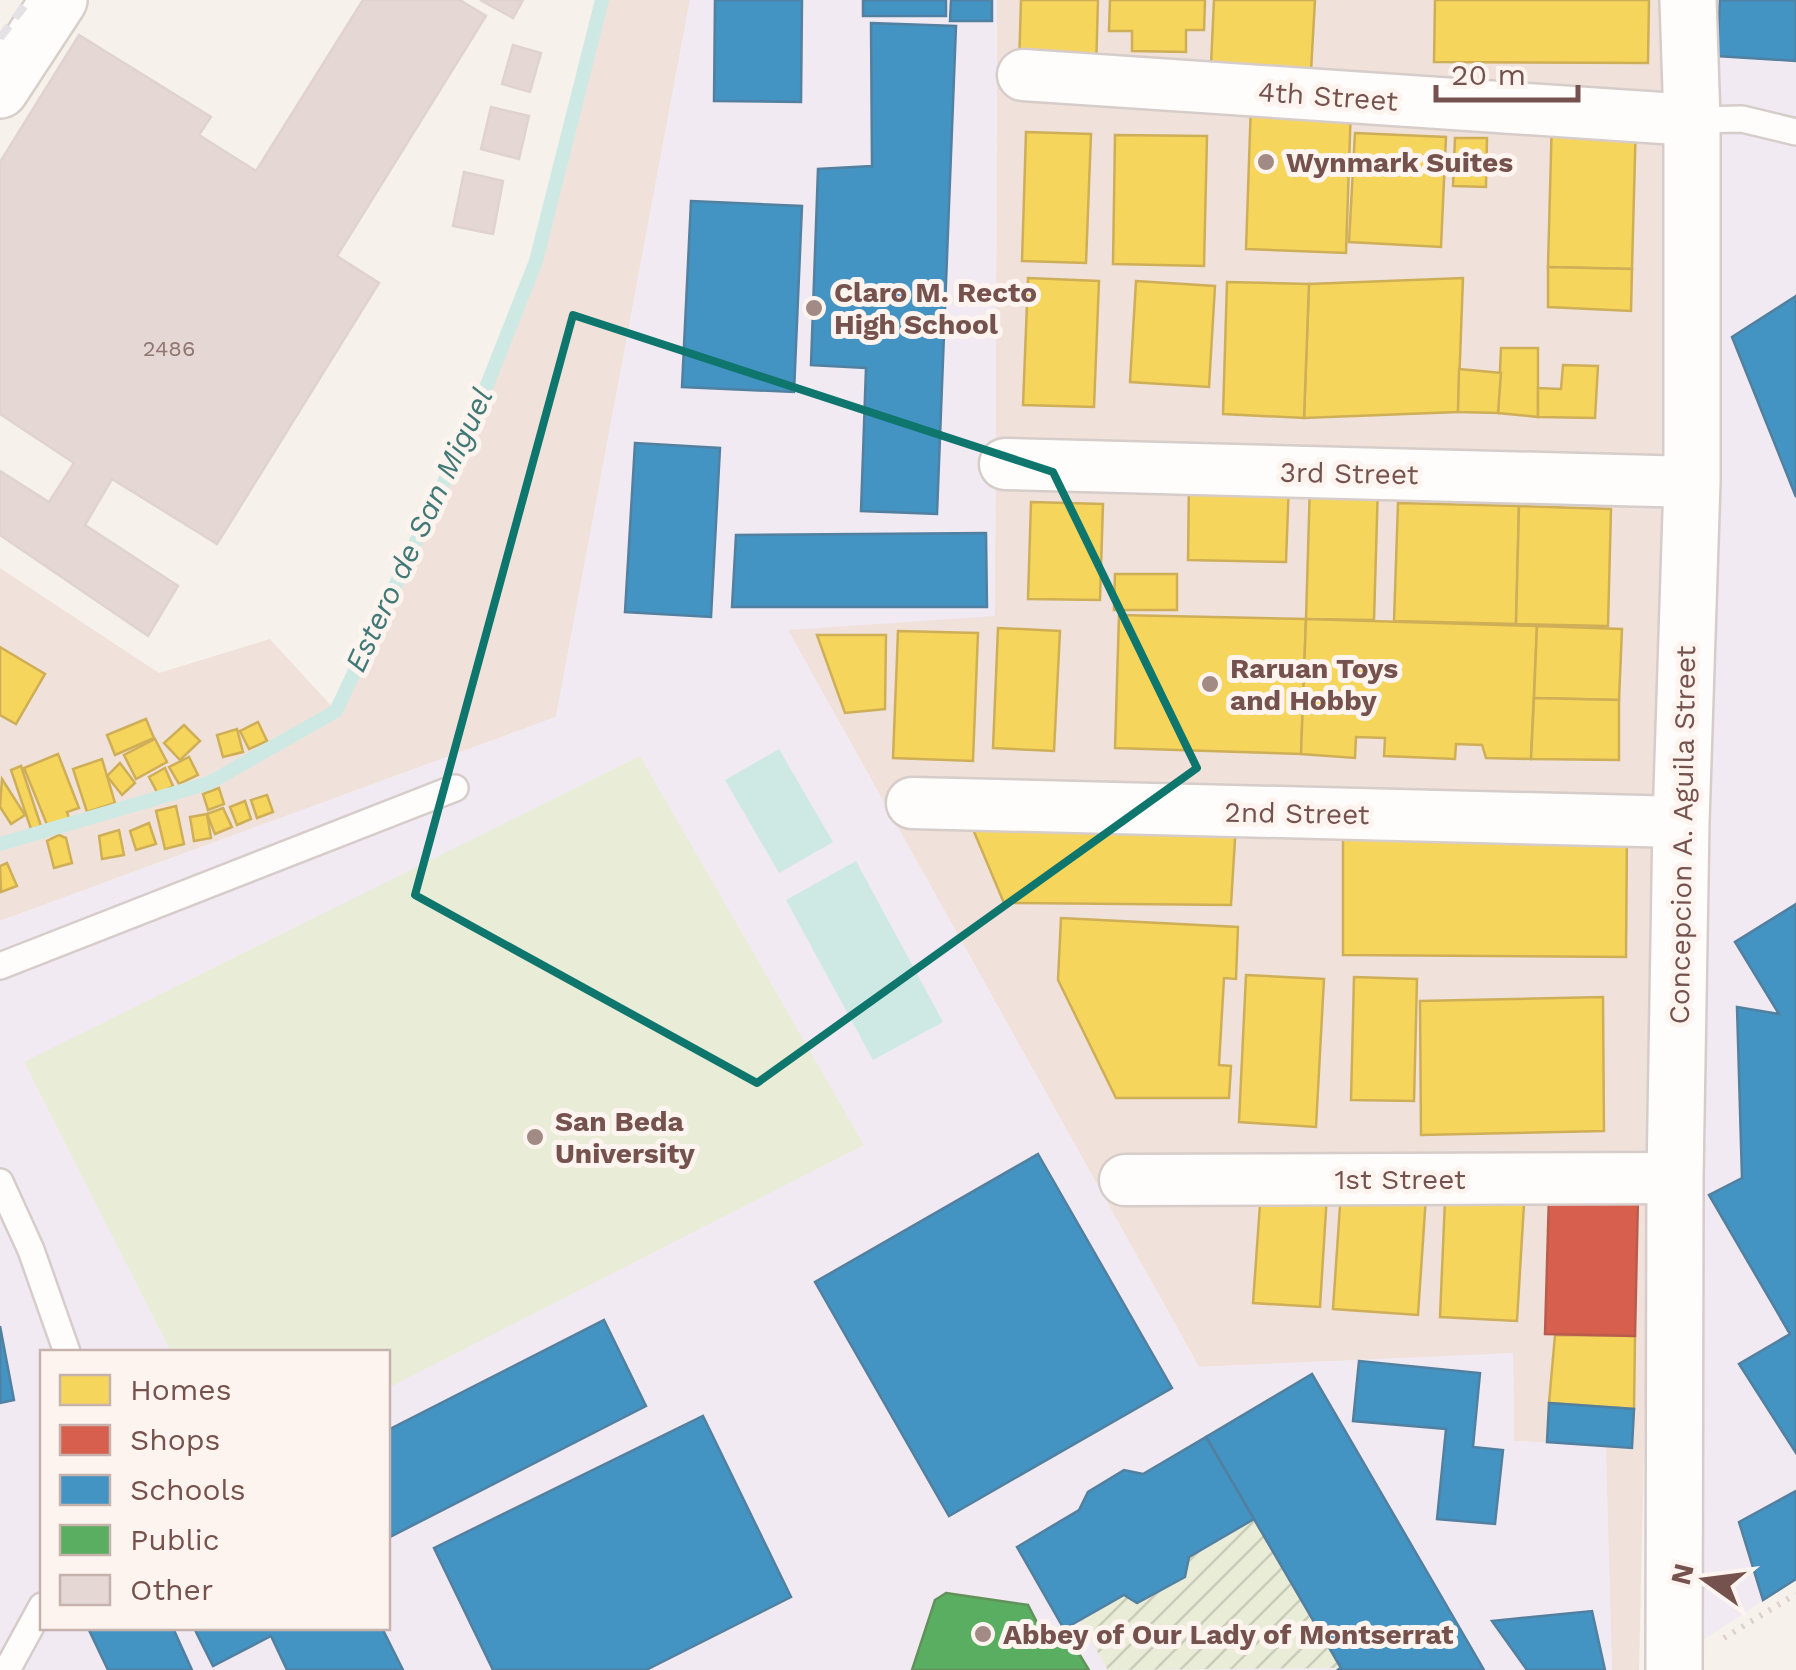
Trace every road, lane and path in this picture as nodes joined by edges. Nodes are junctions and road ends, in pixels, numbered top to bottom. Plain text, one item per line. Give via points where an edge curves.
1 (59, 0) edge
2 (1688, 0) edge
3 (1023, 75) dead end
4 (0, 90) edge
5 (1692, 120) junction
6 (1796, 132) edge
7 (1006, 464) dead end
8 (1692, 482) junction
9 (456, 788) dead end
10 (912, 803) dead end
11 (1681, 822) junction
12 (0, 966) edge
13 (1675, 1178) junction
14 (1125, 1180) dead end
15 (0, 1182) edge
16 (66, 1350) edge
17 (1796, 1594) edge
18 (40, 1610) edge
19 (1674, 1667) edge
20 (7, 1670) edge

1 - 4 street
2 - 5 street, Concepcion A. Aguila Street
3 - 5 street, 4th Street
5 - 6 lane via 1742,119
5 - 8 street, Concepcion A. Aguila Street
7 - 8 street, 3rd Street
8 - 11 street, Concepcion A. Aguila Street
9 - 12 lane
10 - 11 street, 2nd Street
11 - 13 street, Concepcion A. Aguila Street
13 - 14 street, 1st Street
13 - 19 street, Concepcion A. Aguila Street
15 - 16 lane
17 - 19 path
18 - 20 lane

